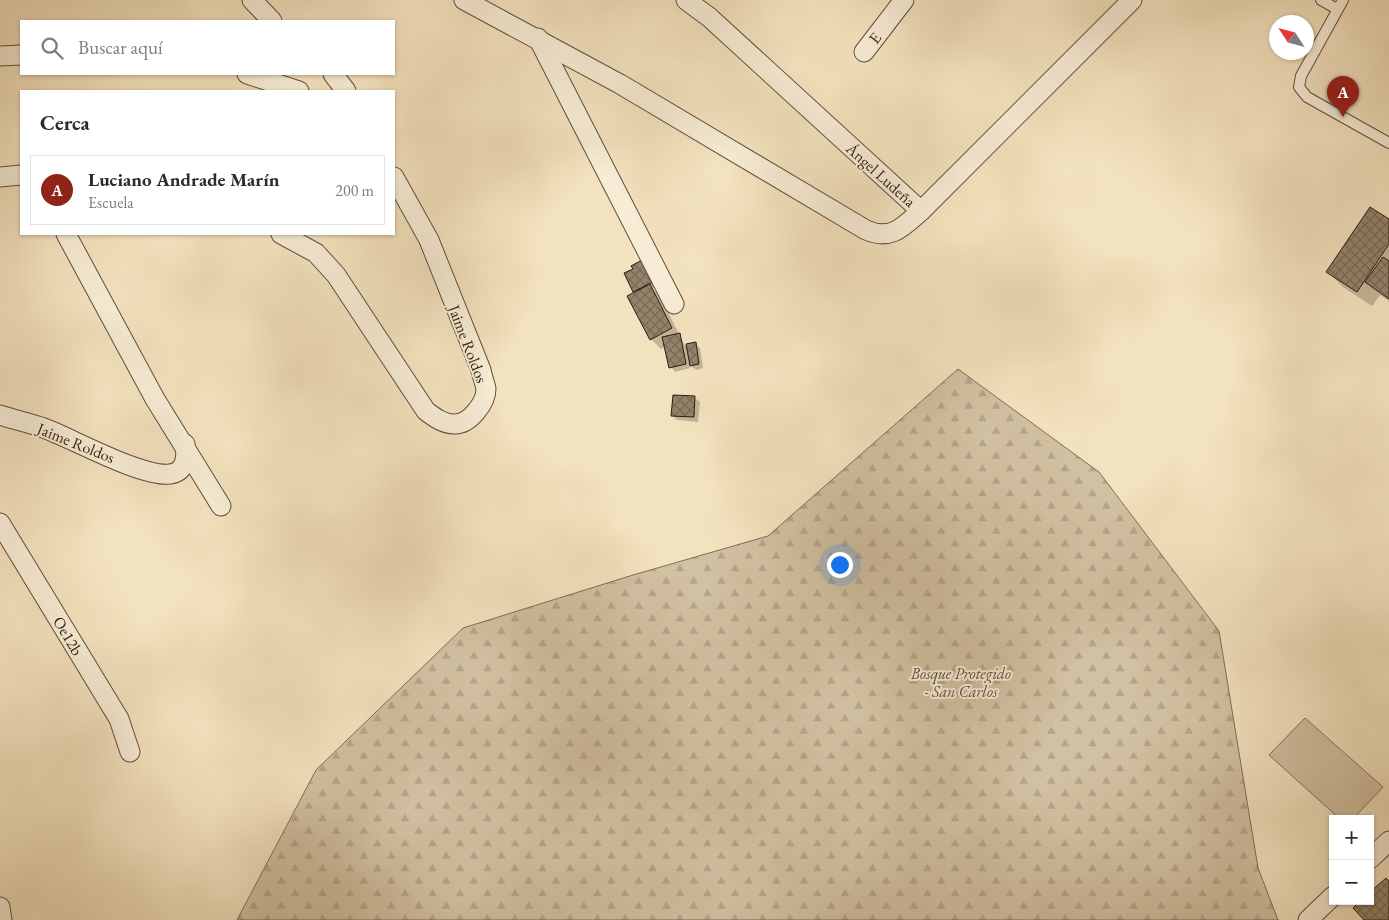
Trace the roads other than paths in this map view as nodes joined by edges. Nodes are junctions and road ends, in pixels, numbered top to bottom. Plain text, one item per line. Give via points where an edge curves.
1 (252, 0) edge
2 (464, 0) edge
3 (686, 0) edge
4 (904, 0) edge
5 (1132, 0) edge
6 (1321, 0) edge
7 (1340, 5) edge
8 (271, 20) edge
9 (538, 38) junction
10 (864, 52) dead end
11 (20, 55) edge
12 (0, 56) edge
13 (250, 75) edge
14 (333, 75) edge
15 (296, 90) edge
16 (345, 90) edge
17 (1389, 143) edge
18 (20, 175) edge
19 (0, 177) edge
20 (395, 179) edge
21 (921, 211) junction
22 (67, 235) edge
23 (284, 235) edge
24 (674, 304) dead end
25 (0, 415) edge
26 (185, 444) junction
27 (221, 506) dead end
28 (0, 523) edge
29 (130, 752) dead end
30 (1389, 841) edge
31 (1374, 855) edge
32 (1329, 900) edge
33 (0, 907) edge
34 (2, 920) edge
35 (1308, 920) edge

1 - 8 street
2 - 9 street
3 - 21 street, Ángel Ludeña
4 - 10 street, E
5 - 21 street, Ángel Ludeña
6 - 7 lane
7 - 17 lane via 1301,76 1299,87 1307,97
9 - 21 street via 866,230 886,235 903,227
9 - 24 street
11 - 12 street
13 - 15 street
14 - 16 street
18 - 19 street
20 - 23 street, Jaime Roldos via 428,240 486,388 479,408 468,418 456,424 443,422 426,412 336,275 316,253
22 - 26 street via 170,426
25 - 26 street, Jaime Roldos via 44,428 153,473 172,474 183,466 187,455
26 - 27 street
28 - 29 street, Oe12b via 119,719
30 - 31 street
32 - 35 street
33 - 34 street

